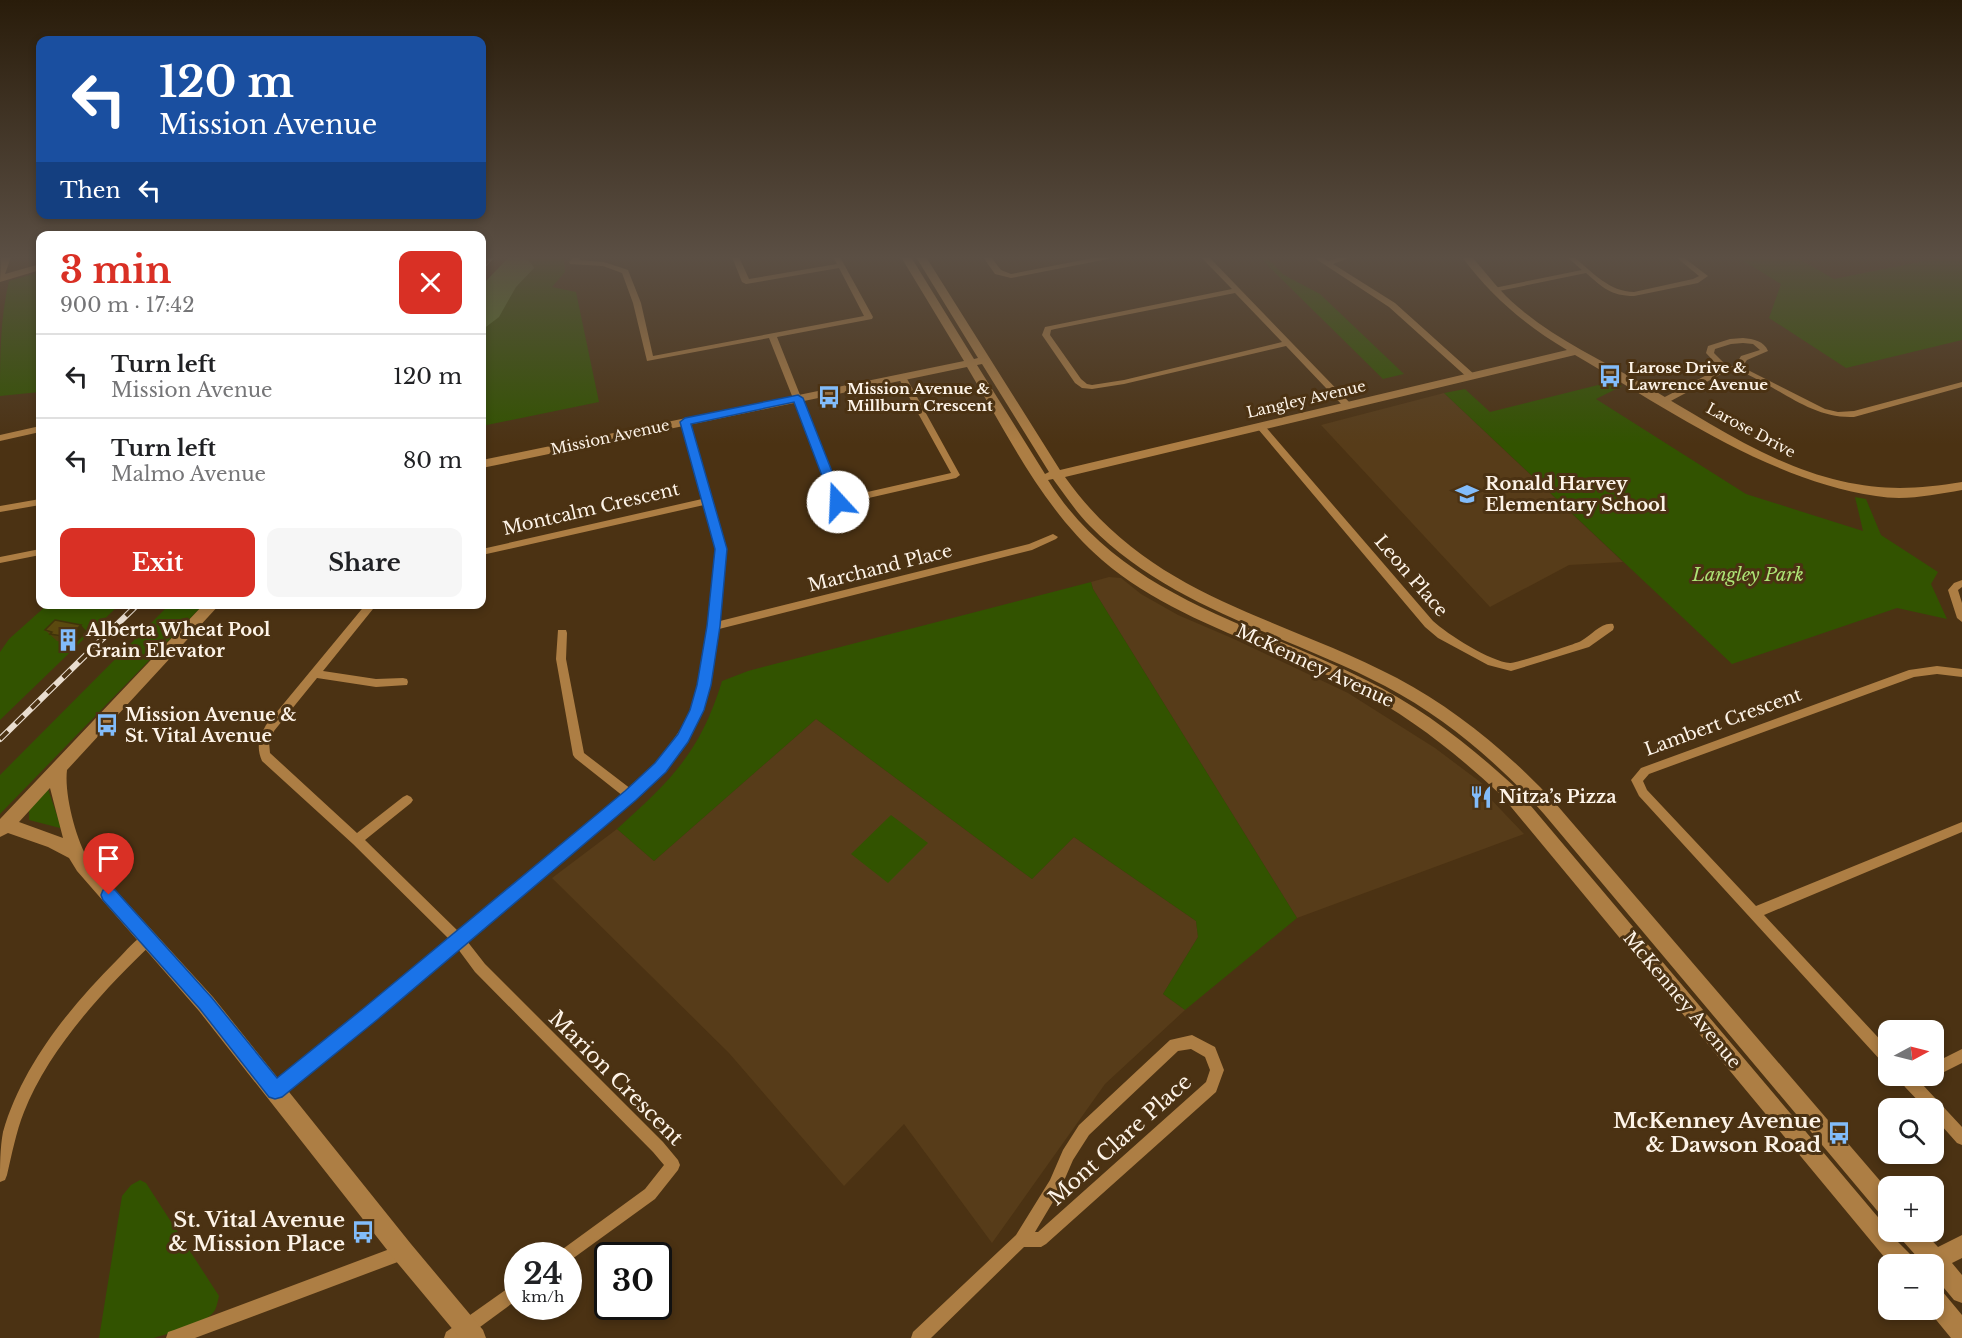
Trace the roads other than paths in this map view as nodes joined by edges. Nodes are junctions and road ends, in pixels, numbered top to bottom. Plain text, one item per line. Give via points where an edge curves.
1 (641, 319) edge
2 (856, 319) edge
3 (949, 319) edge
4 (955, 319) edge
5 (1091, 319) edge
6 (1265, 319) edge
7 (1408, 319) edge
8 (1528, 319) edge
9 (772, 335) junction
10 (1288, 343) junction
11 (1578, 351) junction
12 (978, 361) junction
13 (1737, 368) junction
14 (1725, 369) junction
15 (902, 377) junction
16 (1472, 377) junction
17 (1962, 384) edge
18 (798, 398) junction
19 (1664, 401) junction
20 (1348, 406) junction
21 (685, 422) junction
22 (1261, 426) junction
23 (36, 430) edge
24 (0, 438) edge
25 (486, 463) edge
26 (1049, 476) junction
27 (1962, 486) edge
28 (708, 501) junction
29 (36, 503) edge
30 (0, 509) edge
31 (1053, 537) dead end
32 (486, 551) edge
33 (36, 553) edge
34 (0, 560) edge
35 (1962, 583) edge
36 (208, 609) edge
37 (368, 609) edge
38 (1962, 618) edge
39 (714, 626) junction
40 (1609, 627) dead end
41 (562, 633) dead end
42 (1962, 673) edge
43 (317, 674) junction
44 (403, 682) dead end
45 (58, 766) junction
46 (631, 796) junction
47 (407, 800) dead end
48 (3, 827) edge
49 (1962, 827) edge
50 (357, 840) junction
51 (75, 853) junction
52 (1754, 913) junction
53 (148, 939) junction
54 (458, 941) junction
55 (1878, 1047) edge
56 (1962, 1056) edge
57 (1944, 1065) edge
58 (1920, 1086) edge
59 (275, 1090) junction
60 (1962, 1138) edge
61 (0, 1175) edge
62 (1878, 1194) edge
63 (1021, 1240) junction
64 (582, 1244) edge
65 (1962, 1246) edge
66 (403, 1252) junction
67 (1896, 1254) edge
68 (1944, 1256) edge
69 (1944, 1275) edge
70 (1962, 1292) edge
71 (504, 1301) edge
72 (1944, 1311) edge
73 (1962, 1333) edge
74 (465, 1334) edge
75 (174, 1338) edge
76 (919, 1338) edge

1 - 9 street via 650,359
2 - 9 street
3 - 12 street, McKenney Avenue
4 - 12 street, McKenney Avenue
5 - 10 street via 1053,327 1046,335 1078,381 1092,387
6 - 10 street
7 - 16 street
8 - 11 street, Larose Drive
9 - 18 street
10 - 20 street
11 - 16 street, Langley Avenue
11 - 19 street, Larose Drive
12 - 15 street, Mission Avenue
12 - 26 street, McKenney Avenue
13 - 14 street
13 - 14 street via 1744,358 1764,351 1762,346 1741,339 1711,348 1710,353
13 - 17 street via 1815,408 1838,415
14 - 19 street
15 - 18 street, Mission Avenue
15 - 18 street via 956,476 838,502
16 - 20 street, Langley Avenue
18 - 21 street, Mission Avenue
19 - 27 street, Larose Drive via 1756,454 1821,480 1899,493 1930,493
20 - 22 street, Langley Avenue
21 - 25 street, Mission Avenue
21 - 28 street
22 - 26 street, Langley Avenue
22 - 40 street, Leon Place via 1442,635 1492,662 1515,667 1585,644
23 - 24 street
26 - 62 street, McKenney Avenue via 1096,526 1164,578 1392,682 1500,759 1550,809
26 - 67 street, McKenney Avenue via 1060,509 1079,531 1157,590 1383,695 1483,767 1508,791
28 - 32 street, Montcalm Crescent
28 - 39 street via 721,549
29 - 30 street
31 - 39 street, Marchand Place via 1032,547
33 - 34 street
35 - 38 street via 1953,590
36 - 45 street
37 - 43 street
39 - 46 street via 704,685 691,723 666,760
41 - 46 street via 561,659 579,755
42 - 52 street, Lambert Crescent via 1914,673 1638,776 1643,793
43 - 44 street via 376,683
43 - 50 street via 270,728 263,750 266,758
45 - 48 street
45 - 51 street via 57,785
46 - 54 street
47 - 50 street
48 - 51 street via 54,842
49 - 52 street
50 - 54 street
51 - 53 street
52 - 55 street, Lambert Crescent
53 - 59 street
53 - 61 street via 124,959 38,1070 12,1124
54 - 59 street
54 - 64 street, Marion Crescent via 516,1006 673,1165 650,1194
56 - 57 street
58 - 60 street
59 - 66 street
63 - 63 street, Mont Clare Place via 1041,1239 1211,1087 1217,1070 1210,1052 1192,1042 1175,1045 1091,1122
63 - 76 street, Mont Clare Place
65 - 68 street
66 - 74 street
66 - 75 street
69 - 70 street
71 - 74 street
72 - 73 street

